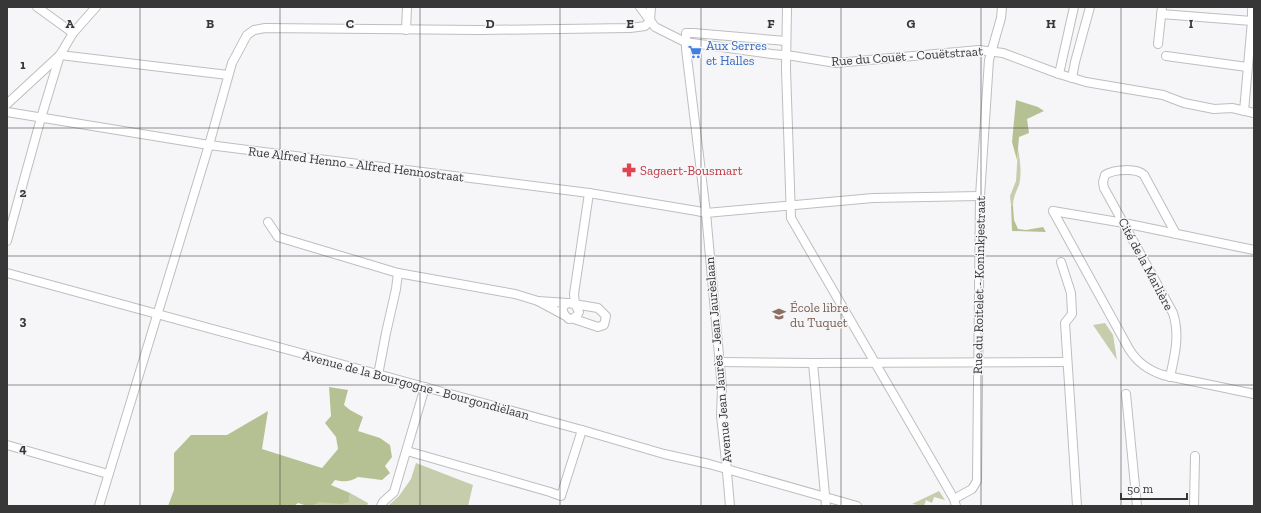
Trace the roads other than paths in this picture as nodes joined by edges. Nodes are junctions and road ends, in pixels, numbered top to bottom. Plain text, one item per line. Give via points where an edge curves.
1 (37, 7) edge
2 (96, 7) edge
3 (407, 7) edge
4 (640, 7) edge
5 (651, 7) edge
6 (787, 7) edge
7 (1002, 7) edge
8 (1074, 7) edge
9 (1090, 7) edge
10 (1252, 9) edge
11 (1162, 10) edge
12 (650, 21) junction
13 (1252, 21) junction
14 (406, 30) junction
15 (73, 33) junction
16 (786, 41) junction
17 (685, 42) junction
18 (1158, 44) dead end
19 (991, 51) junction
20 (60, 55) junction
21 (786, 55) junction
22 (1166, 56) dead end
23 (1247, 67) junction
24 (1059, 74) junction
25 (228, 76) junction
26 (1072, 78) junction
27 (7, 104) edge
28 (1244, 111) junction
29 (7, 112) edge
30 (1254, 113) edge
31 (41, 118) junction
32 (208, 145) junction
33 (588, 193) junction
34 (980, 196) junction
35 (791, 205) junction
36 (706, 213) junction
37 (268, 222) dead end
38 (1124, 223) junction
39 (1176, 234) junction
40 (7, 241) edge
41 (1254, 250) edge
42 (1061, 262) dead end
43 (7, 273) edge
44 (398, 273) junction
45 (538, 301) junction
46 (572, 304) junction
47 (157, 315) junction
48 (564, 315) junction
49 (574, 319) junction
50 (977, 361) junction
51 (719, 362) junction
52 (874, 362) junction
53 (1067, 362) junction
54 (813, 364) junction
55 (378, 375) junction
56 (1170, 376) junction
57 (425, 387) junction
58 (1126, 394) dead end
59 (1254, 394) edge
60 (582, 430) junction
61 (7, 445) edge
62 (407, 451) junction
63 (1195, 456) dead end
64 (727, 469) junction
65 (108, 474) junction
66 (824, 496) junction
67 (955, 503) edge
68 (98, 506) edge
69 (381, 506) edge
70 (730, 506) edge
71 (826, 506) edge
72 (858, 506) edge
73 (1077, 506) edge
74 (1137, 506) edge
75 (1194, 506) edge

1 - 15 street
2 - 15 street
3 - 14 street
4 - 12 street, Rue du Couët - Couëtstraat
5 - 12 street
6 - 16 street
7 - 19 street, Rue du Roitelet - Koninkjestraat
8 - 24 street
9 - 26 street
10 - 13 street
11 - 13 street
11 - 18 street
12 - 14 street via 645,26 630,28
12 - 17 street, Rue du Couët - Couëtstraat via 655,27
13 - 23 street
14 - 25 street via 254,30 240,46
15 - 20 street
16 - 17 street via 686,33
16 - 21 street
17 - 21 street, Rue du Couët - Couëtstraat
17 - 36 street, Avenue Jean Jaurès - Jean Jaurèslaan
19 - 21 street, Rue du Couët - Couëtstraat via 836,64
19 - 24 street, Rue du Couët - Couëtstraat
19 - 34 street, Rue du Roitelet - Koninkjestraat
20 - 25 street
20 - 27 street
20 - 31 street
21 - 35 street
22 - 23 street
23 - 28 street
24 - 26 street, Rue du Couët - Couëtstraat
25 - 32 street
26 - 28 street, Rue du Couët - Couëtstraat via 1162,95 1184,103 1214,109
28 - 30 street, Rue du Couët - Couëtstraat
29 - 31 street, Rue Alfred Henno - Alfred Hennostraat
31 - 32 street, Rue Alfred Henno - Alfred Hennostraat
31 - 40 street
32 - 33 street, Rue Alfred Henno - Alfred Hennostraat
32 - 47 street
33 - 36 street, Rue Alfred Henno - Alfred Hennostraat
33 - 46 street
34 - 35 street, Rue Alfred Henno - Alfred Hennostraat via 873,198
34 - 50 street, Rue du Roitelet - Koninkjestraat
35 - 36 street, Rue Alfred Henno - Alfred Hennostraat
35 - 52 street via 791,218
36 - 51 street, Avenue Jean Jaurès - Jean Jaurèslaan
37 - 44 street via 278,237
38 - 39 street
38 - 39 street, Cité de la Marlière via 1104,188 1103,180 1110,172 1138,171 1144,175
38 - 56 street, Cité de la Marlière via 1173,312 1177,337
38 - 56 street via 1054,211 1134,356 1152,371
39 - 41 street
42 - 53 street via 1071,293 1072,314 1065,323
43 - 47 street, Avenue de la Bourgogne - Bourgondiëlaan
44 - 45 street via 515,294
44 - 55 street
45 - 46 street
45 - 48 street
46 - 48 street via 563,306
46 - 49 street via 579,312
46 - 49 street via 598,308 606,316 604,325 598,327
47 - 55 street, Avenue de la Bourgogne - Bourgondiëlaan
47 - 65 street
48 - 49 street
50 - 52 street
50 - 53 street
50 - 67 street, Rue du Roitelet - Koninkjestraat via 977,481 972,489
51 - 54 street
51 - 64 street, Avenue Jean Jaurès - Jean Jaurèslaan via 722,388 721,416
52 - 54 street
52 - 67 street
53 - 73 street
54 - 66 street
55 - 57 street, Avenue de la Bourgogne - Bourgondiëlaan
56 - 59 street
57 - 60 street, Avenue de la Bourgogne - Bourgondiëlaan
57 - 62 street
58 - 74 street
60 - 62 street via 561,496
60 - 64 street, Avenue de la Bourgogne - Bourgondiëlaan
61 - 65 street
62 - 69 street via 394,492
63 - 75 street
64 - 66 street, Avenue de la Bourgogne - Bourgondiëlaan
64 - 70 street, Avenue Jean Jaurès - Jean Jaurèslaan
65 - 68 street
66 - 71 street
66 - 72 street, Avenue de la Bourgogne - Bourgondiëlaan

